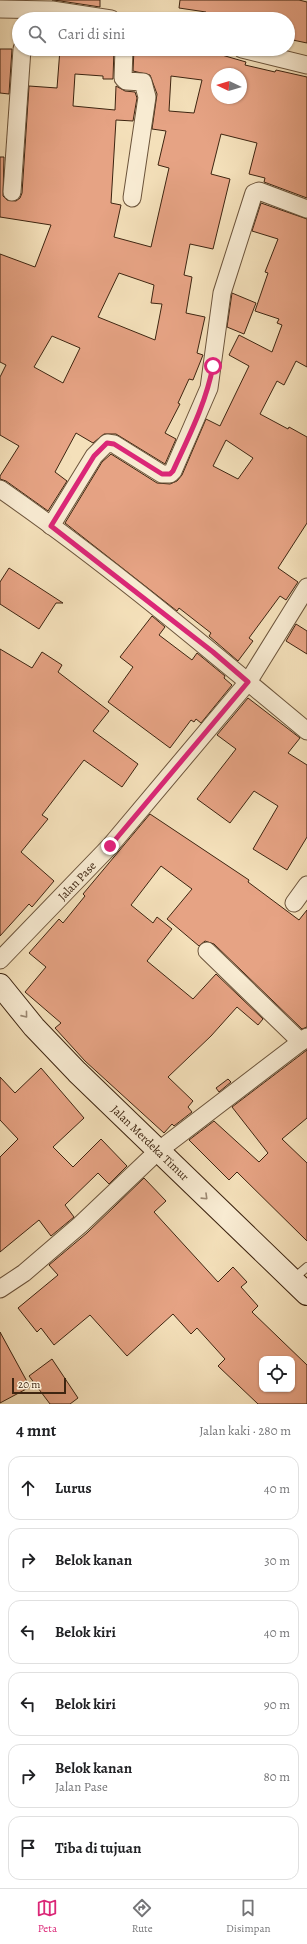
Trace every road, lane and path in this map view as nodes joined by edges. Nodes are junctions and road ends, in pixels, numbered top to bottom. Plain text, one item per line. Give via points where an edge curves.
1 (0, 10) edge
2 (12, 12) edge
3 (38, 12) edge
4 (65, 12) edge
5 (22, 56) edge
6 (124, 56) edge
7 (270, 56) edge
8 (307, 65) edge
9 (12, 192) dead end
10 (132, 198) dead end
11 (307, 209) edge
12 (0, 489) edge
13 (51, 526) junction
14 (307, 587) edge
15 (248, 682) junction
16 (307, 730) edge
17 (307, 885) edge
18 (294, 904) dead end
19 (207, 952) dead end
20 (0, 960) edge
21 (0, 985) edge
22 (304, 1040) edge
23 (158, 1151) junction
24 (302, 1280) edge
25 (0, 1289) edge

1 - 2 street
3 - 4 street
5 - 9 street
6 - 10 street via 123,78 130,82 143,82 147,97
7 - 8 street
11 - 13 street via 259,191 254,193 222,293 209,388 173,471 170,474 162,474 114,444 107,443 94,456
12 - 13 street
13 - 15 street
14 - 15 street, Jalan Pase
15 - 16 street
15 - 20 street, Jalan Pase via 110,846
17 - 18 street
19 - 22 street
21 -> 23 main road, Jalan Merdeka Timur via 34,1027
22 - 23 street
23 -> 24 main road, Jalan Merdeka Timur
23 - 25 street via 80,1225 24,1273

